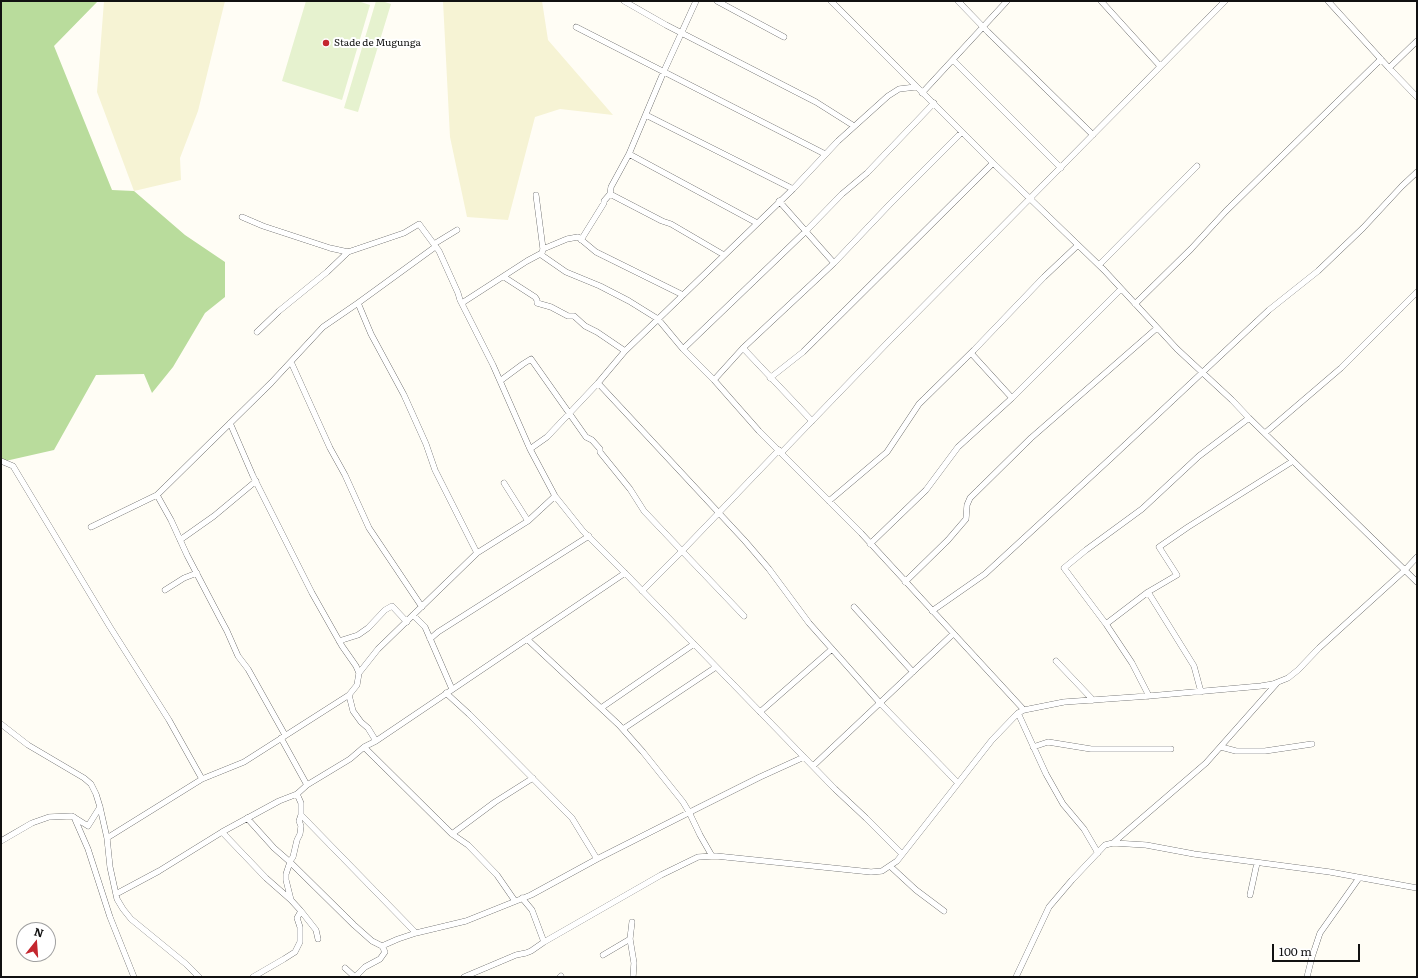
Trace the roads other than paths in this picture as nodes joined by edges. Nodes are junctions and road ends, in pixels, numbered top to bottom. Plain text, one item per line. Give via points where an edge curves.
1 (624, 1) edge
2 (696, 1) edge
3 (717, 1) edge
4 (831, 1) edge
5 (958, 1) edge
6 (1007, 1) edge
7 (1101, 1) edge
8 (1224, 1) edge
9 (1328, 1) edge
10 (576, 27) dead end
11 (983, 28) junction
12 (682, 33) junction
13 (784, 37) dead end
14 (1417, 41) edge
15 (1381, 59) junction
16 (953, 60) junction
17 (1160, 66) junction
18 (1389, 68) junction
19 (664, 71) junction
20 (916, 86) junction
21 (922, 93) junction
22 (1417, 97) edge
23 (934, 103) junction
24 (646, 116) junction
25 (854, 126) junction
26 (962, 132) junction
27 (1093, 135) junction
28 (629, 154) junction
29 (825, 154) junction
30 (993, 163) junction
31 (1197, 166) dead end
32 (1061, 168) junction
33 (1417, 172) edge
34 (793, 189) junction
35 (610, 194) junction
36 (536, 195) dead end
37 (1030, 199) junction
38 (779, 201) junction
39 (242, 217) dead end
40 (758, 223) junction
41 (457, 230) dead end
42 (806, 231) junction
43 (580, 240) junction
44 (1078, 244) junction
45 (434, 245) junction
46 (348, 252) junction
47 (542, 252) junction
48 (724, 255) junction
49 (834, 263) junction
50 (1099, 265) junction
51 (504, 277) junction
52 (1121, 289) junction
53 (1417, 292) edge
54 (683, 295) junction
55 (358, 303) junction
56 (462, 303) junction
57 (1135, 304) junction
58 (658, 319) junction
59 (1157, 328) junction
60 (257, 332) dead end
61 (743, 348) junction
62 (683, 349) junction
63 (625, 351) junction
64 (971, 353) junction
65 (290, 362) junction
66 (1203, 372) junction
67 (770, 378) junction
68 (714, 380) junction
69 (500, 382) junction
70 (598, 383) junction
71 (1012, 398) junction
72 (568, 414) junction
73 (1248, 418) junction
74 (812, 421) junction
75 (230, 422) junction
76 (1265, 433) junction
77 (530, 449) junction
78 (780, 452) junction
79 (1, 461) edge
80 (1293, 461) junction
81 (256, 481) junction
82 (504, 483) dead end
83 (157, 495) junction
84 (555, 496) junction
85 (829, 501) junction
86 (719, 513) junction
87 (528, 521) junction
88 (91, 527) dead end
89 (589, 536) junction
90 (180, 540) junction
91 (870, 544) junction
92 (682, 551) junction
93 (477, 553) junction
94 (1417, 556) edge
95 (1405, 570) junction
96 (197, 573) junction
97 (625, 573) junction
98 (905, 582) junction
99 (1417, 582) edge
100 (165, 590) dead end
101 (642, 591) junction
102 (1148, 592) junction
103 (422, 607) junction
104 (854, 607) dead end
105 (932, 611) junction
106 (414, 616) junction
107 (744, 616) dead end
108 (407, 622) junction
109 (1106, 624) junction
110 (953, 634) junction
111 (430, 639) junction
112 (527, 639) junction
113 (339, 641) junction
114 (694, 644) junction
115 (832, 649) junction
116 (1056, 661) dead end
117 (716, 668) junction
118 (913, 672) junction
119 (359, 673) junction
120 (1279, 682) junction
121 (452, 689) junction
122 (1201, 692) junction
123 (446, 693) junction
124 (349, 695) junction
125 (1149, 696) junction
126 (1093, 700) junction
127 (880, 703) junction
128 (601, 708) junction
129 (1024, 710) junction
130 (760, 712) junction
131 (1018, 713) junction
132 (1, 724) edge
133 (623, 729) junction
134 (283, 737) junction
135 (376, 742) junction
136 (1312, 744) dead end
137 (364, 747) junction
138 (1033, 747) junction
139 (1221, 747) junction
140 (1171, 749) dead end
141 (804, 757) junction
142 (813, 766) junction
143 (533, 778) junction
144 (202, 779) junction
145 (958, 783) junction
146 (307, 785) junction
147 (297, 794) junction
148 (100, 807) junction
149 (690, 812) junction
150 (301, 815) junction
151 (74, 817) junction
152 (247, 818) junction
153 (222, 832) junction
154 (452, 834) junction
155 (107, 838) junction
156 (1, 841) edge
157 (1113, 843) junction
158 (1098, 853) junction
159 (902, 854) junction
160 (712, 856) junction
161 (597, 859) junction
162 (290, 861) junction
163 (1258, 863) junction
164 (890, 866) junction
165 (1359, 878) junction
166 (1417, 888) edge
167 (116, 894) junction
168 (1250, 895) dead end
169 (522, 898) junction
170 (291, 900) junction
171 (515, 901) junction
172 (301, 911) junction
173 (944, 911) dead end
174 (632, 922) dead end
175 (416, 933) junction
176 (318, 939) dead end
177 (630, 939) junction
178 (544, 942) junction
179 (382, 946) junction
180 (602, 955) dead end
181 (345, 968) dead end
182 (134, 977) edge
183 (200, 977) edge
184 (253, 977) edge
185 (355, 977) edge
186 (464, 977) edge
187 (633, 977) edge
188 (1016, 977) edge
189 (1307, 977) edge

1 - 12 street
2 - 12 street
3 - 13 street
4 - 20 street
5 - 11 street
6 - 11 street
7 - 17 street
8 - 17 street
9 - 15 street
10 - 19 street
11 - 16 street
11 - 27 street
12 - 19 street
12 - 25 street via 816,102
14 - 18 street
15 - 18 street
15 - 57 street
16 - 21 street
16 - 32 street
17 - 27 street
18 - 22 street
19 - 24 street
19 - 29 street
20 - 21 street
20 - 25 street via 899,89 888,96
21 - 23 street
23 - 26 street
23 - 42 street
24 - 28 street
24 - 34 street
25 - 29 street
26 - 30 street
26 - 49 street
27 - 32 street
28 - 35 street via 618,171
28 - 40 street
29 - 34 street
30 - 37 street
30 - 67 street via 803,352
31 - 50 street
32 - 37 street
33 - 66 street via 1318,271 1270,310
34 - 38 street
35 - 43 street
35 - 48 street via 671,224
36 - 47 street
37 - 44 street
37 - 74 street
38 - 40 street
38 - 42 street
39 - 46 street via 271,229
40 - 48 street
41 - 45 street
42 - 49 street
42 - 62 street
43 - 47 street via 578,237 567,239
43 - 54 street via 596,252
44 - 50 street
44 - 64 street
45 - 46 street via 419,224 404,233
45 - 55 street
45 - 56 street
46 - 60 street
47 - 51 street
47 - 58 street via 566,272 600,286
48 - 54 street
49 - 61 street
50 - 52 street
51 - 56 street
51 - 63 street via 535,297 537,303 574,316 585,326
52 - 57 street
52 - 71 street
53 - 76 street via 1341,368
54 - 58 street
55 - 65 street via 323,327
55 - 93 street via 404,395 435,470
56 - 69 street
57 - 59 street
58 - 62 street
58 - 63 street
59 - 66 street
59 - 98 street via 1030,438 970,498 966,519
61 - 67 street
61 - 68 street
62 - 68 street
63 - 70 street
64 - 71 street
64 - 85 street via 919,404 887,452
65 - 75 street
65 - 103 street via 369,528
66 - 73 street
66 - 105 street via 985,574
67 - 74 street
68 - 78 street
69 - 72 street via 531,360
69 - 77 street
70 - 72 street
70 - 86 street
71 - 91 street via 958,448 926,490
72 - 77 street via 547,437
72 - 92 street via 586,437 600,449 644,511
73 - 76 street
73 - 109 street via 1199,456 1142,509 1064,568
74 - 78 street
75 - 81 street
75 - 83 street
76 - 80 street
77 - 84 street
78 - 85 street
78 - 86 street
79 - 144 street via 13,466 169,720
80 - 95 street
80 - 102 street via 1159,546 1177,574
81 - 90 street
81 - 113 street
82 - 87 street
83 - 88 street
83 - 90 street
84 - 87 street
84 - 89 street
85 - 91 street
86 - 92 street
86 - 115 street via 769,569
87 - 93 street
89 - 97 street
89 - 111 street
90 - 96 street
91 - 98 street
92 - 101 street
92 - 107 street
93 - 103 street
94 - 95 street
95 - 99 street
95 - 120 street via 1298,670
96 - 100 street
96 - 134 street via 238,656 256,681
97 - 101 street
97 - 112 street
98 - 105 street
101 - 114 street
102 - 109 street
102 - 122 street via 1194,666
103 - 106 street
104 - 118 street
105 - 110 street
106 - 108 street
106 - 111 street via 425,628
108 - 113 street via 392,606 358,635
108 - 119 street via 378,649
109 - 125 street via 1132,663
110 - 118 street
110 - 129 street
111 - 121 street
112 - 121 street
112 - 128 street
113 - 119 street
114 - 117 street
114 - 128 street
115 - 127 street
115 - 130 street
116 - 126 street
117 - 130 street
117 - 133 street
118 - 127 street
119 - 124 street via 357,685
120 - 122 street
120 - 139 street
121 - 123 street
122 - 125 street
123 - 135 street
123 - 143 street
124 - 134 street
124 - 135 street via 353,711
125 - 126 street
126 - 129 street via 1064,702
127 - 142 street
127 - 145 street
128 - 133 street
129 - 131 street
130 - 141 street
131 - 138 street
131 - 145 street via 992,740
132 - 148 street via 28,745 84,778 91,784
133 - 149 street
134 - 144 street via 244,762
134 - 146 street
135 - 137 street
136 - 139 street via 1265,751 1236,751
137 - 146 street via 350,759
137 - 154 street
138 - 140 street via 1048,742 1091,748
138 - 158 street via 1063,804 1084,829
139 - 157 street
141 - 142 street
141 - 149 street
142 - 159 street
143 - 154 street
143 - 161 street via 572,818
144 - 155 street
145 - 159 street
146 - 147 street
147 - 150 street via 301,803
147 - 152 street
148 - 151 street via 88,826
148 - 155 street
149 - 160 street
149 - 161 street
150 - 162 street via 300,834 294,857
150 - 175 street
151 - 156 street via 49,817 32,823
151 - 182 street
152 - 153 street
152 - 162 street via 274,848
153 - 167 street
153 - 170 street
154 - 171 street via 468,845 497,875
155 - 167 street
157 - 158 street via 1105,845
157 - 163 street via 1146,845
158 - 188 street via 1049,907
159 - 164 street
160 - 164 street via 871,872 882,871
160 - 178 street via 698,857 661,875
161 - 169 street
162 - 170 street via 286,880
162 - 179 street via 354,925
163 - 165 street
163 - 168 street
164 - 173 street
165 - 166 street
165 - 189 street via 1320,933
167 - 183 street via 131,919
169 - 171 street
169 - 178 street via 532,910
170 - 172 street
171 - 175 street via 466,921
172 - 176 street via 316,930
172 - 184 street via 298,918 300,942 295,952
174 - 177 street
175 - 179 street
177 - 180 street
177 - 187 street via 634,963
178 - 186 street via 526,953
179 - 185 street via 385,952 380,958
181 - 185 street

